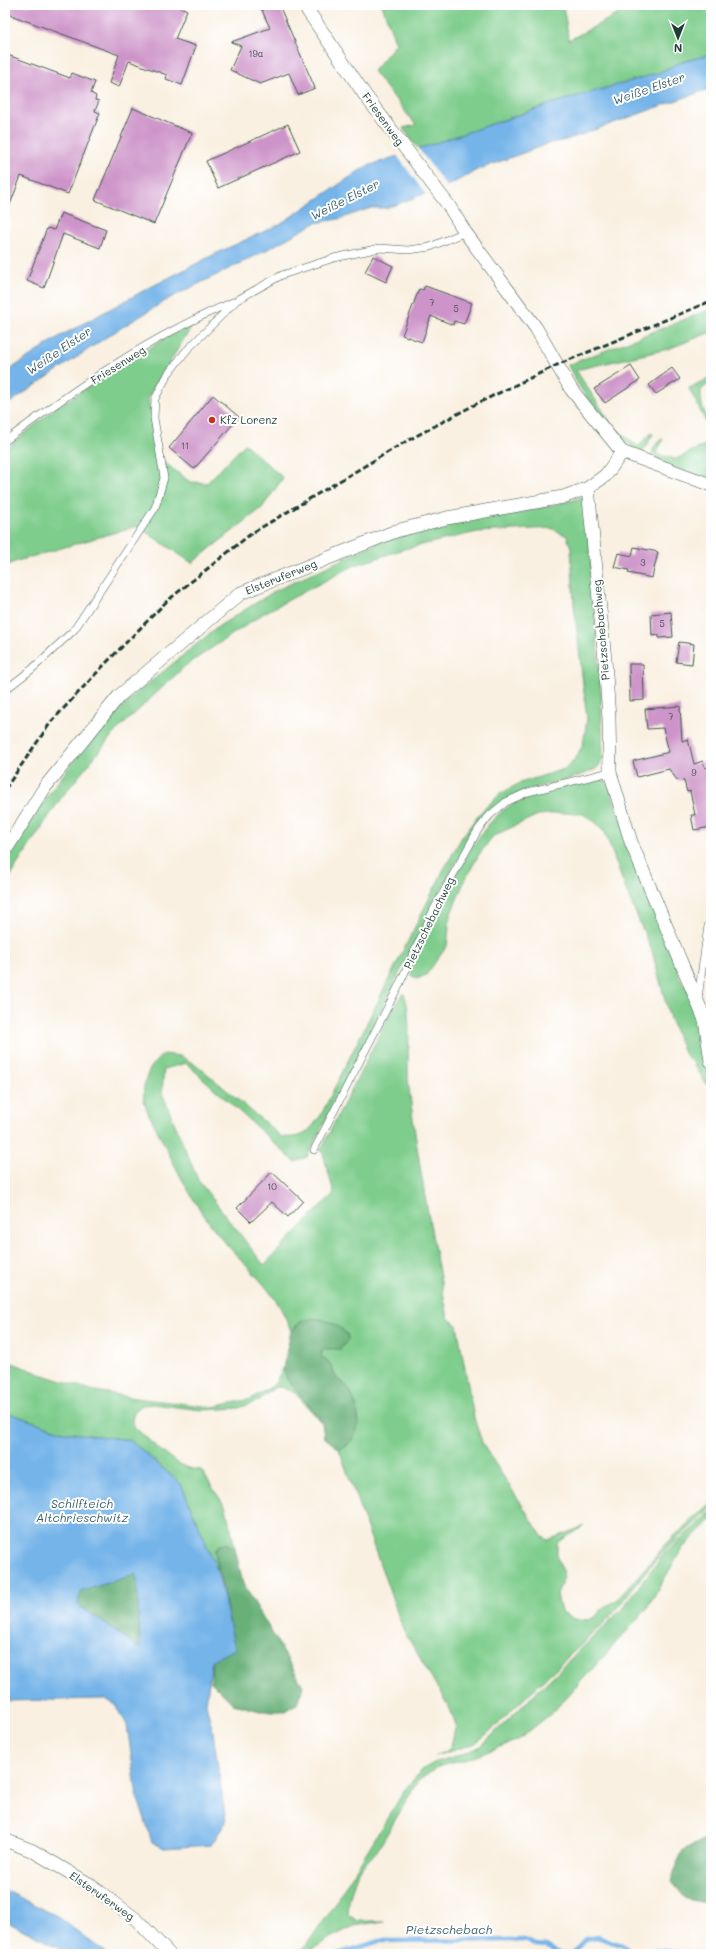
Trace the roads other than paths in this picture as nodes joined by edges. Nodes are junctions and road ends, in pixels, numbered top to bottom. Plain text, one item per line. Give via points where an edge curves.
1 (304, 5) edge
2 (465, 232) junction
3 (237, 300) junction
4 (5, 441) edge
5 (622, 452) junction
6 (711, 485) edge
7 (588, 488) junction
8 (5, 690) edge
9 (610, 772) junction
10 (5, 851) edge
11 (711, 919) edge
12 (697, 1000) junction
13 (711, 1061) edge
14 (314, 1150) dead end
15 (5, 1840) edge
16 (169, 1954) edge

1 - 2 street, Friesenweg
2 - 3 lane, Friesenweg via 430,247 408,250 380,248 334,258 282,276
2 - 5 street, Friesenweg via 536,328 572,389
3 - 4 lane, Friesenweg via 196,317 116,364
3 - 8 lane, Friesenweg via 186,351 168,374 155,399 154,418 164,478 155,508 74,630
5 - 6 street
5 - 7 street, Elsteruferweg via 606,475
7 - 9 street, Pietzschebachweg via 605,660
7 - 10 street, Elsteruferweg via 563,497 447,518 396,531 241,593 119,696 45,787
9 - 12 street, Pietzschebachweg via 631,842
9 - 14 lane, Pietzschebachweg via 528,792 506,802 490,815 478,830 434,909 399,985
11 - 12 lane
12 - 13 street, Pietzschebachweg via 705,1020
15 - 16 street, Elsteruferweg via 34,1851 89,1884 137,1920

